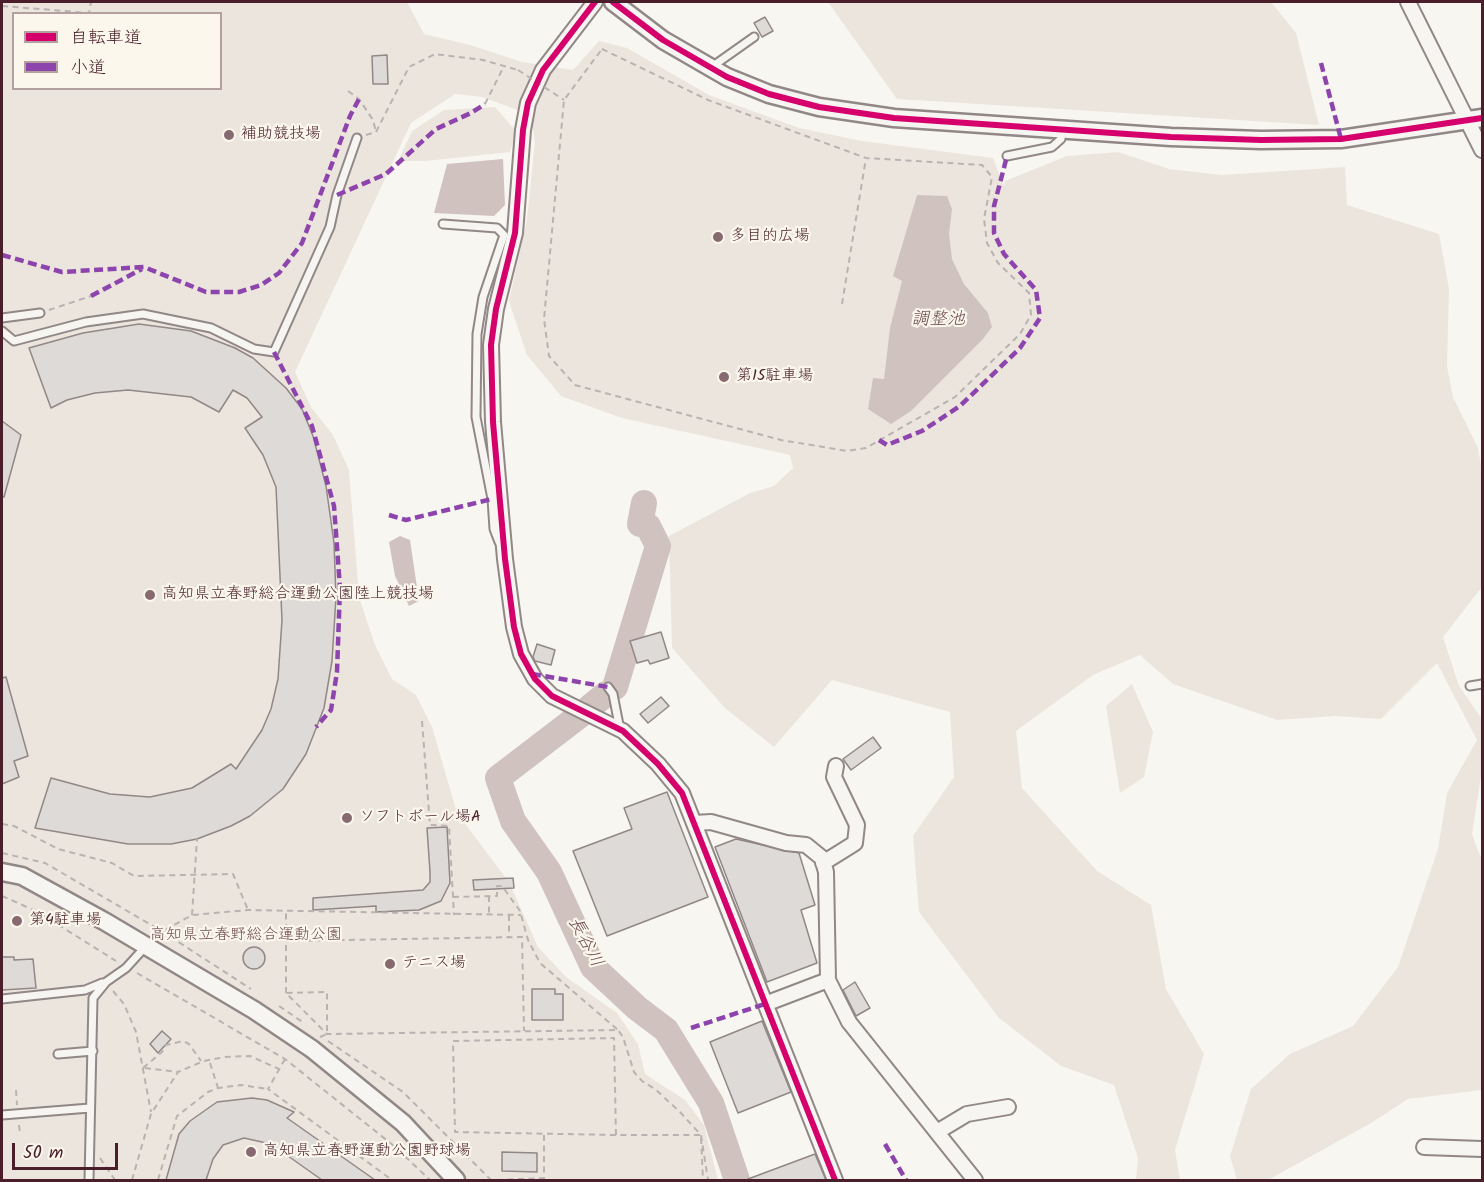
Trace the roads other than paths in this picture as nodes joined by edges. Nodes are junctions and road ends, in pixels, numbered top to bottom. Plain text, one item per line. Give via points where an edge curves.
1 (595, 2) edge
2 (613, 2) edge
3 (1408, 2) edge
4 (754, 37) dead end
5 (711, 68) junction
6 (1475, 120) edge
7 (1061, 128) junction
8 (357, 138) road end
9 (1482, 150) edge
10 (1007, 156) dead end
11 (443, 224) dead end
12 (40, 313) road end
13 (2, 318) edge
14 (2, 331) edge
15 (505, 559) junction
16 (1482, 684) edge
17 (1470, 686) dead end
18 (608, 687) dead end
19 (620, 730) junction
20 (836, 766) dead end
21 (695, 823) junction
22 (823, 863) junction
23 (2, 872) edge
24 (146, 946) junction
25 (828, 980) junction
26 (106, 982) junction
27 (2, 999) edge
28 (765, 1004) junction
29 (93, 1050) junction
30 (57, 1054) dead end
31 (1008, 1107) dead end
32 (90, 1108) junction
33 (2, 1115) edge
34 (937, 1132) junction
35 (1424, 1147) dead end
36 (1482, 1149) edge
37 (89, 1180) edge
38 (456, 1180) edge
39 (835, 1180) edge
40 (975, 1180) edge

1 - 15 street via 543,70 528,104 523,130 515,233 491,345 493,422
2 - 5 street via 663,40
3 - 6 street
4 - 5 lane
5 - 7 street via 769,94 819,106 894,118
6 - 7 street via 1341,139 1171,137
6 - 9 street
7 - 10 lane via 1061,139 1052,147
8 - 14 lane via 330,227 274,352 254,349 211,327 143,314 86,322 14,340
11 - 15 lane via 497,228 504,235 483,297 477,334 476,417 494,529
12 - 13 lane
15 - 19 street via 521,654 535,679 552,696
16 - 17 lane
18 - 19 lane
19 - 21 street via 658,764 682,794
20 - 22 street via 834,777 857,825 855,843
21 - 22 street via 711,822 806,845
21 - 28 street
22 - 25 street
23 - 24 street via 22,876
24 - 26 lane
24 - 38 street via 312,1049 403,1123
25 - 28 street
25 - 34 street via 849,1022
26 - 27 lane via 85,990
26 - 29 lane via 93,998
28 - 39 street
29 - 30 lane
29 - 32 lane
31 - 34 street via 967,1114
32 - 33 lane
32 - 37 lane
34 - 40 street
35 - 36 street

